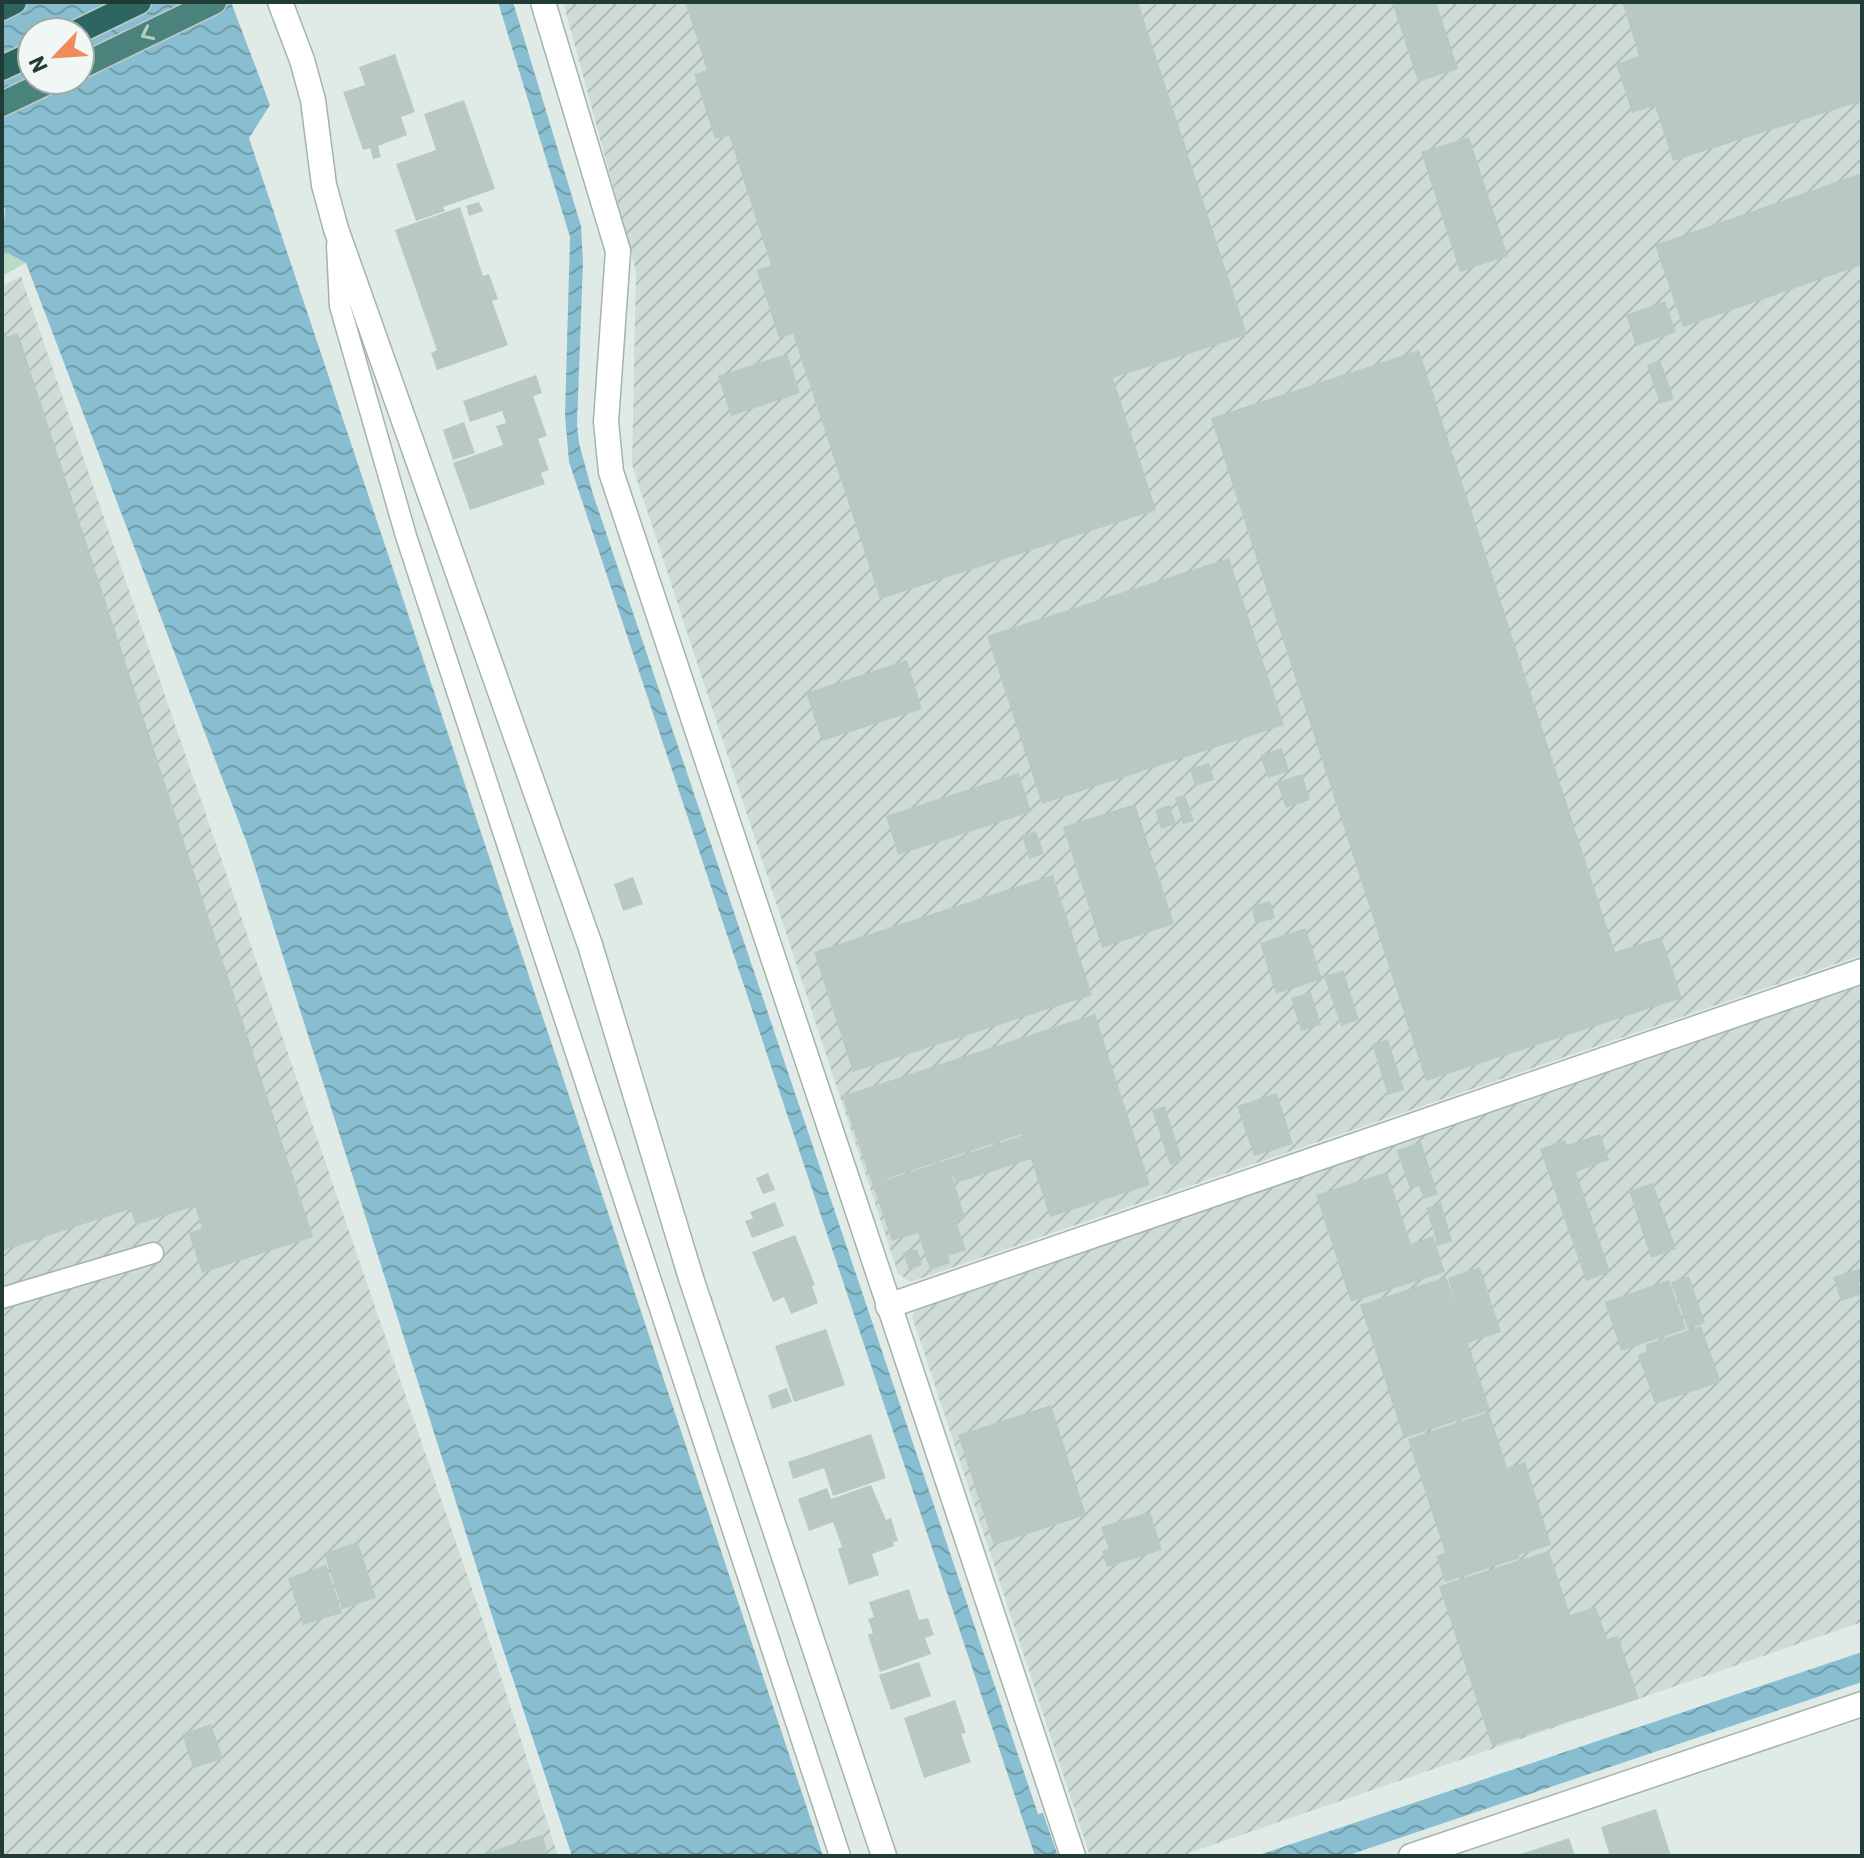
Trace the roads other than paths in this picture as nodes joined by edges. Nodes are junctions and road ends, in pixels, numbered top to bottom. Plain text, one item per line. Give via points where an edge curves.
1 (14, 2) edge
2 (139, 2) edge
3 (214, 2) edge
4 (280, 2) edge
5 (543, 2) edge
6 (2, 8) edge
7 (96, 23) edge
8 (96, 59) edge
9 (336, 229) junction
10 (1862, 971) edge
11 (153, 1253) dead end
12 (2, 1298) edge
13 (888, 1306) junction
14 (1862, 1704) edge
15 (840, 1856) edge
16 (884, 1856) edge
17 (1073, 1856) edge
18 (1411, 1856) edge

1 - 6 highway
2 - 7 highway
3 -> 8 highway
4 - 9 street via 313,100 324,185
5 - 13 street via 618,251 606,422 611,472
9 - 15 lane via 340,306 406,536
9 - 16 street via 590,945 691,1278
10 - 13 street
11 - 12 lane
13 - 17 street
14 - 18 street

